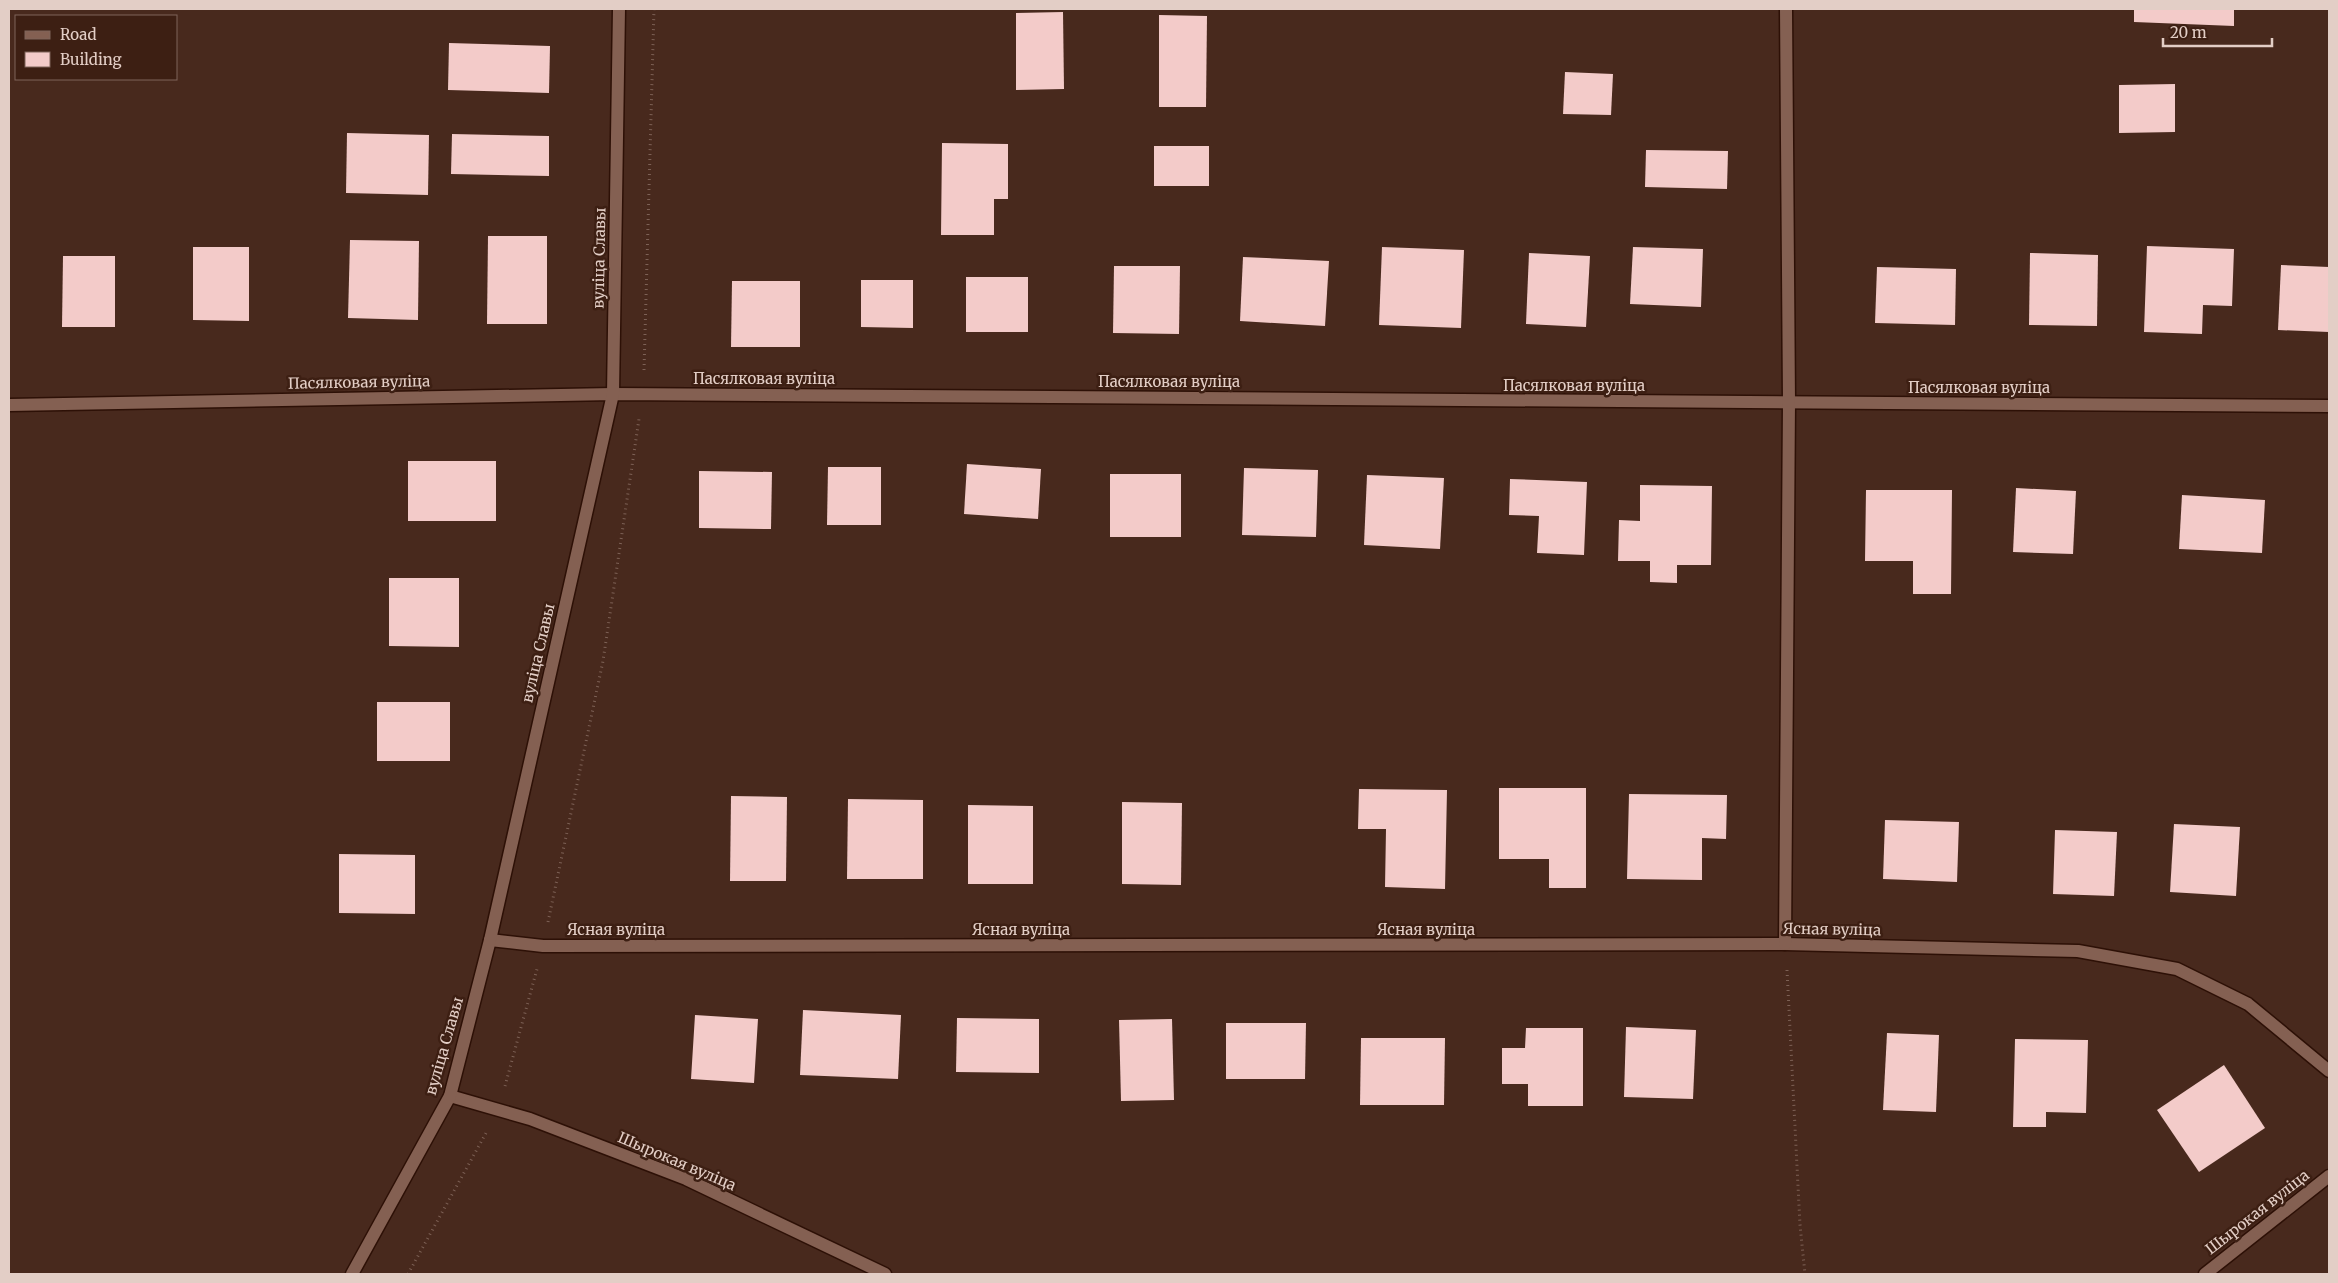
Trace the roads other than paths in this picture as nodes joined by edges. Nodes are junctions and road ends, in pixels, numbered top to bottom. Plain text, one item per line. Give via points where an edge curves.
1 (619, 9) edge
2 (1786, 9) edge
3 (613, 394) junction
4 (1788, 402) junction
5 (9, 404) edge
6 (2329, 406) edge
7 (490, 940) junction
8 (1785, 944) junction
9 (2329, 1072) edge
10 (450, 1096) junction
11 (2329, 1176) edge
12 (352, 1274) edge
13 (885, 1274) edge
14 (2206, 1274) edge

1 - 3 street, вуліца Славы
2 - 4 street
3 - 4 street, Пасялковая вуліца
3 - 5 street, Пасялковая вуліца
3 - 7 street, вуліца Славы
4 - 6 street, Пасялковая вуліца
4 - 8 street
7 - 8 street, Ясная вуліца via 543,946
7 - 10 street, вуліца Славы
8 - 9 street, Ясная вуліца via 2078,951 2177,969 2248,1004
10 - 12 street, вуліца Славы
10 - 13 street, Шырокая вуліца via 530,1119 686,1179
11 - 14 street, Шырокая вуліца

